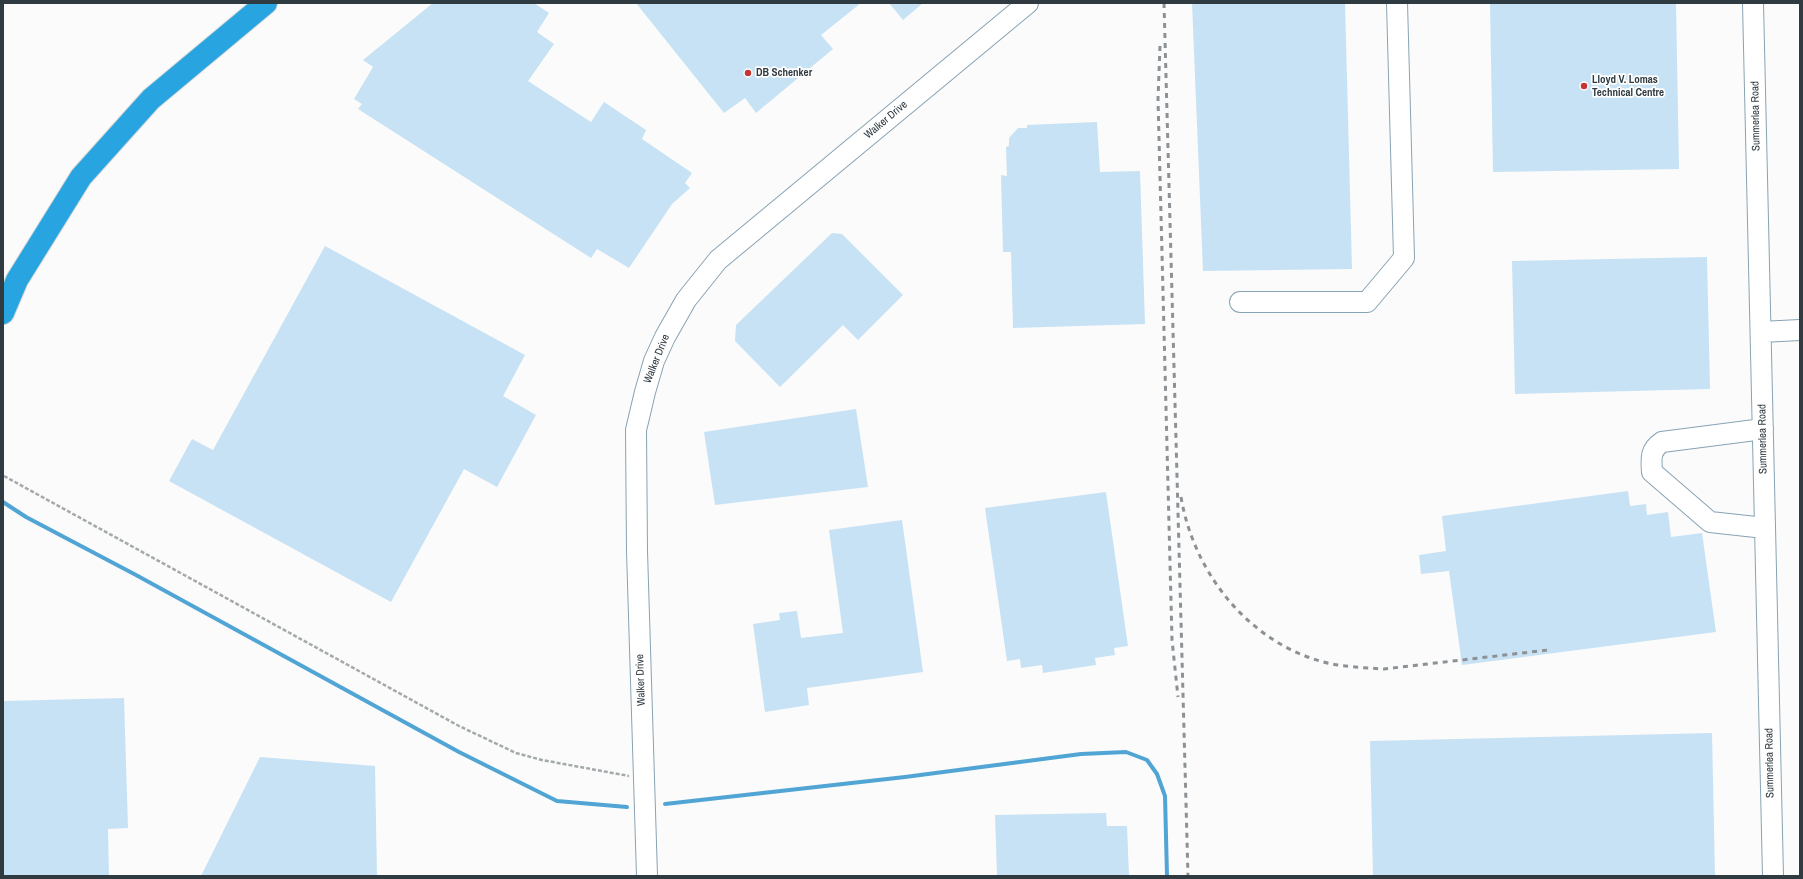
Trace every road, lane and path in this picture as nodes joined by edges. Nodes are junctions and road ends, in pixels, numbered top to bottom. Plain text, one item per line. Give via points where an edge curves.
1 (266, 3) edge
2 (1028, 3) edge
3 (1397, 3) edge
4 (1753, 3) edge
5 (1240, 302) dead end
6 (3, 313) edge
7 (1800, 330) edge
8 (1760, 332) junction
9 (1763, 429) junction
10 (4, 476) dead end
11 (1765, 528) junction
12 (645, 779) junction
13 (647, 876) edge
14 (1773, 876) edge

1 - 6 highway via 151,99 81,177 17,280
2 - 12 street, Walker Drive via 718,260 686,300 665,337 654,361 636,430
3 - 5 street via 1404,258 1367,302
4 - 8 street, Summerlea Road
7 - 8 street
8 - 9 street, Summerlea Road
9 - 11 street, Summerlea Road
9 - 11 street via 1662,442 1651,455 1652,472 1710,522
10 - 12 path via 459,726 516,753
11 - 14 street, Summerlea Road
12 - 13 street, Walker Drive

